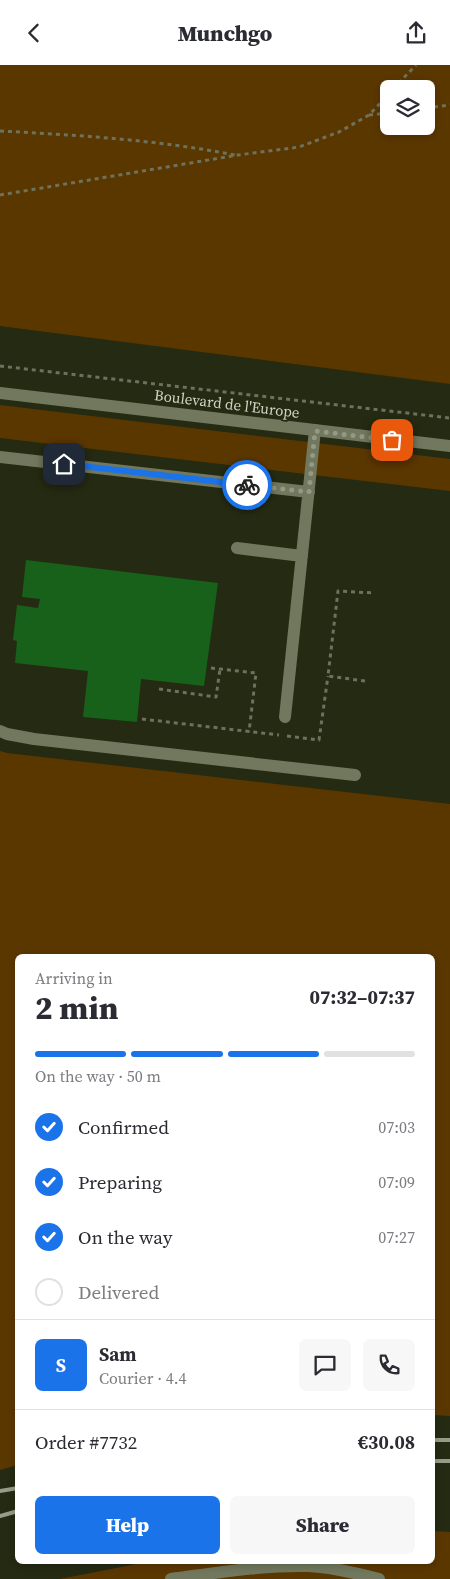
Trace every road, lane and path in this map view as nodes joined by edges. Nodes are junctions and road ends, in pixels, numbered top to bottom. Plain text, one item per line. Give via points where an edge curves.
1 (416, 65) edge
2 (402, 80) edge
3 (380, 103) edge
4 (450, 105) edge
5 (435, 107) edge
6 (380, 114) edge
7 (369, 115) junction
8 (0, 131) edge
9 (238, 155) junction
10 (0, 195) edge
11 (0, 366) edge
12 (0, 393) edge
13 (450, 418) edge
14 (315, 431) junction
15 (450, 446) edge
16 (0, 457) edge
17 (309, 492) junction
18 (237, 548) dead end
19 (302, 556) junction
20 (374, 593) dead end
21 (211, 668) dead end
22 (220, 669) junction
23 (328, 676) junction
24 (365, 681) dead end
25 (159, 689) dead end
26 (285, 717) dead end
27 (142, 719) dead end
28 (0, 731) edge
29 (249, 732) junction
30 (356, 775) dead end
31 (171, 1579) edge
32 (380, 1579) edge

1 - 2 path
3 - 7 path
4 - 5 path
6 - 7 path
7 - 9 path via 339,132 299,147
8 - 9 path via 82,136
9 - 10 path
11 - 13 path
12 - 14 main road, Boulevard de l'Europe
14 - 15 main road, Boulevard de l'Europe
14 - 17 main road
16 - 17 main road
17 - 19 main road
18 - 19 main road
19 - 26 main road
20 - 23 path via 338,591
21 - 22 path
22 - 25 path via 216,697
22 - 29 path via 256,673
23 - 24 path
23 - 29 path via 319,740
27 - 29 path
28 - 30 main road via 34,739
31 - 32 main road via 308,1566

